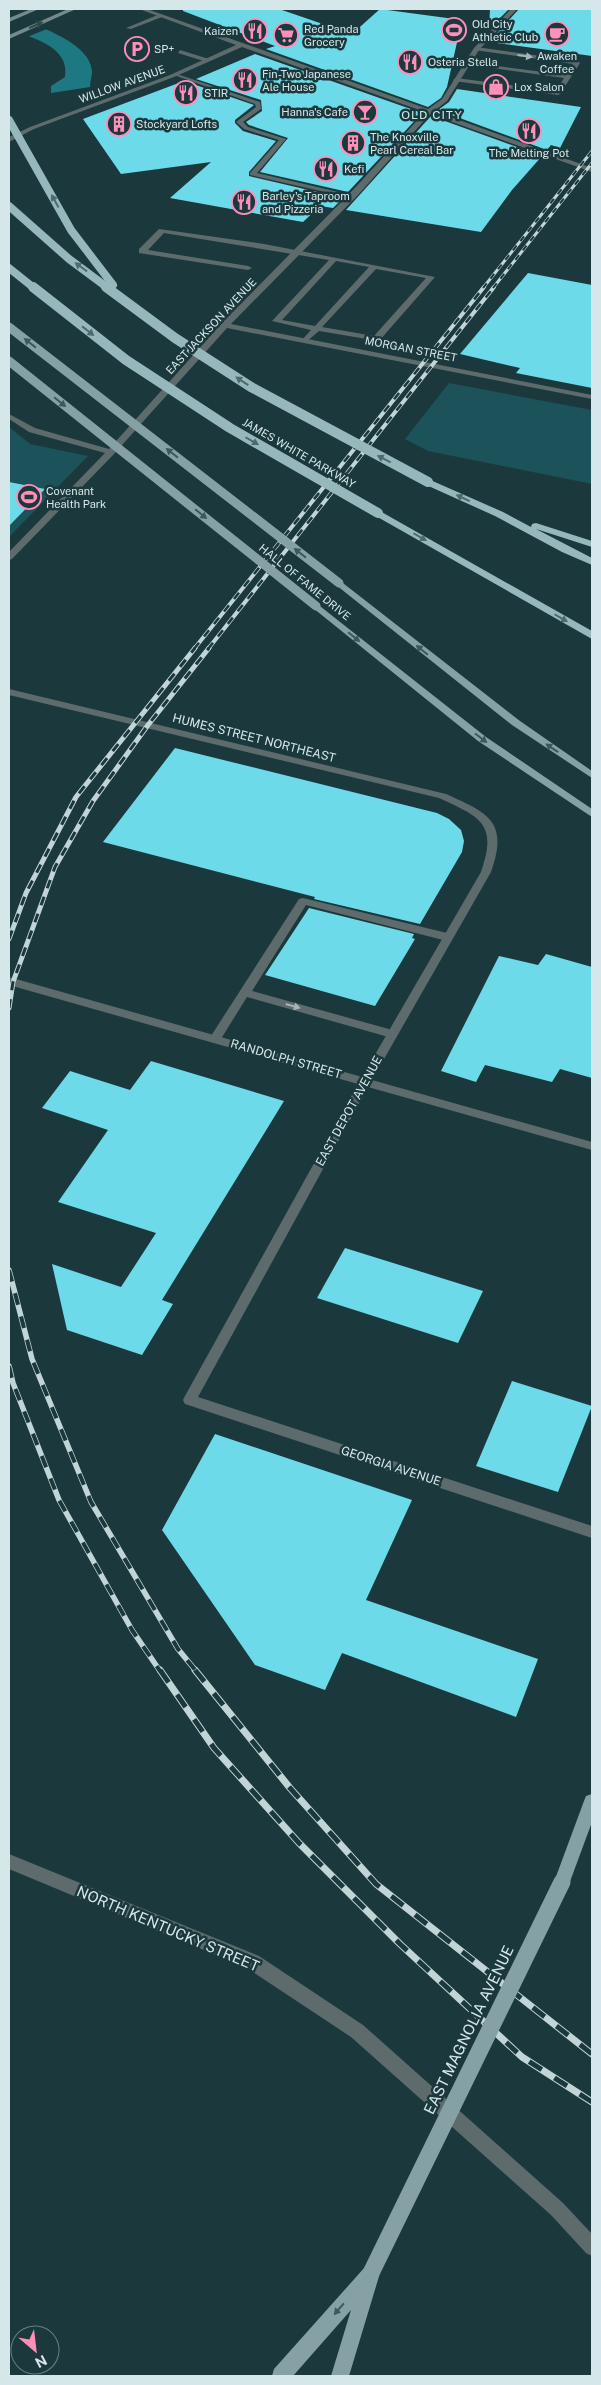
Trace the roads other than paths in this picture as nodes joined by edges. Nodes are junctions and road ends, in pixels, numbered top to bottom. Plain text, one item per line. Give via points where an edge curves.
1 (36, 9) edge
2 (73, 9) edge
3 (142, 9) edge
4 (514, 9) edge
5 (160, 16) junction
6 (9, 20) edge
7 (129, 28) dead end
8 (9, 36) edge
9 (241, 45) junction
10 (476, 49) junction
11 (180, 52) dead end
12 (207, 60) junction
13 (466, 64) junction
14 (176, 74) junction
15 (568, 77) junction
16 (456, 80) junction
17 (430, 111) junction
18 (9, 120) edge
19 (9, 140) edge
20 (592, 170) edge
21 (352, 196) junction
22 (9, 206) edge
23 (297, 252) junction
24 (334, 259) junction
25 (374, 266) junction
26 (9, 268) edge
27 (248, 268) dead end
28 (124, 298) junction
29 (225, 325) junction
30 (9, 327) edge
31 (317, 329) junction
32 (306, 340) junction
33 (9, 361) edge
34 (592, 396) edge
35 (9, 416) edge
36 (111, 452) junction
37 (499, 514) junction
38 (592, 544) edge
39 (9, 557) edge
40 (592, 562) edge
41 (592, 636) edge
42 (9, 692) edge
43 (592, 775) edge
44 (592, 814) edge
45 (487, 822) joint
46 (447, 937) junction
47 (9, 981) edge
48 (246, 993) junction
49 (392, 1034) junction
50 (215, 1039) junction
51 (365, 1081) junction
52 (592, 1146) edge
53 (190, 1400) joint
54 (592, 1532) edge
55 (592, 1801) edge
56 (9, 1861) edge
57 (592, 2246) edge
58 (371, 2273) junction
59 (281, 2376) edge
60 (340, 2376) edge

1 - 6 main road
8 -> 2 main road
3 - 5 street
4 - 10 street, EAST JACKSON AVENUE
5 - 7 street
5 - 9 street
9 - 12 street, WILLOW AVENUE
9 - 17 street
10 - 13 street, EAST JACKSON AVENUE
10 -> 15 street via 577,63
11 - 12 street
12 - 14 street, WILLOW AVENUE
13 - 15 street
13 - 16 street, EAST JACKSON AVENUE
14 - 19 street, WILLOW AVENUE via 47,122
14 - 21 street via 258,103 259,108 239,122 246,128 283,139 252,174
15 - 16 street via 558,93
16 - 17 street, EAST JACKSON AVENUE via 444,100
17 - 20 street
17 - 21 street, EAST JACKSON AVENUE
28 -> 18 highway, bridge via 71,230
21 - 23 street, EAST JACKSON AVENUE
28 -> 22 highway, bridge via 70,259
23 - 24 street
23 - 27 street via 162,231 142,251
23 - 29 street, EAST JACKSON AVENUE
24 - 25 street
24 - 31 street via 276,322
25 - 31 street
25 - 31 street via 431,277 376,339
26 -> 41 highway, JAMES WHITE PARKWAY, bridge via 126,360 230,428
37 -> 28 highway, bridge via 428,482 251,387 175,338
29 - 32 street, MORGAN STREET
29 - 36 street, EAST JACKSON AVENUE
43 -> 30 main road, HALL OF FAME DRIVE, bridge via 516,723
31 - 32 street
32 - 34 street, MORGAN STREET
33 -> 44 main road, HALL OF FAME DRIVE, bridge via 482,739
35 - 36 street via 32,430
36 - 39 street, EAST JACKSON AVENUE
37 - 38 highway
37 - 40 highway
42 - 45 street, HUMES STREET NORTHEAST via 442,796 472,810
45 - 46 street, EAST DEPOT AVENUE via 495,835 495,852
46 - 48 street via 303,902
46 - 49 street, EAST DEPOT AVENUE
47 - 50 street, RANDOLPH STREET
48 -> 49 street
48 - 50 street
49 - 51 street, EAST DEPOT AVENUE
50 - 51 street, RANDOLPH STREET
51 - 52 street, RANDOLPH STREET
51 - 53 street, EAST DEPOT AVENUE
53 - 54 street, GEORGIA AVENUE
55 - 58 main road, EAST MAGNOLIA AVENUE, bridge via 562,1882
56 - 57 street, NORTH KENTUCKY STREET via 253,1962 357,2032 556,2208
58 -> 59 main road, EAST MAGNOLIA AVENUE
58 - 60 main road, EAST MAGNOLIA AVENUE

